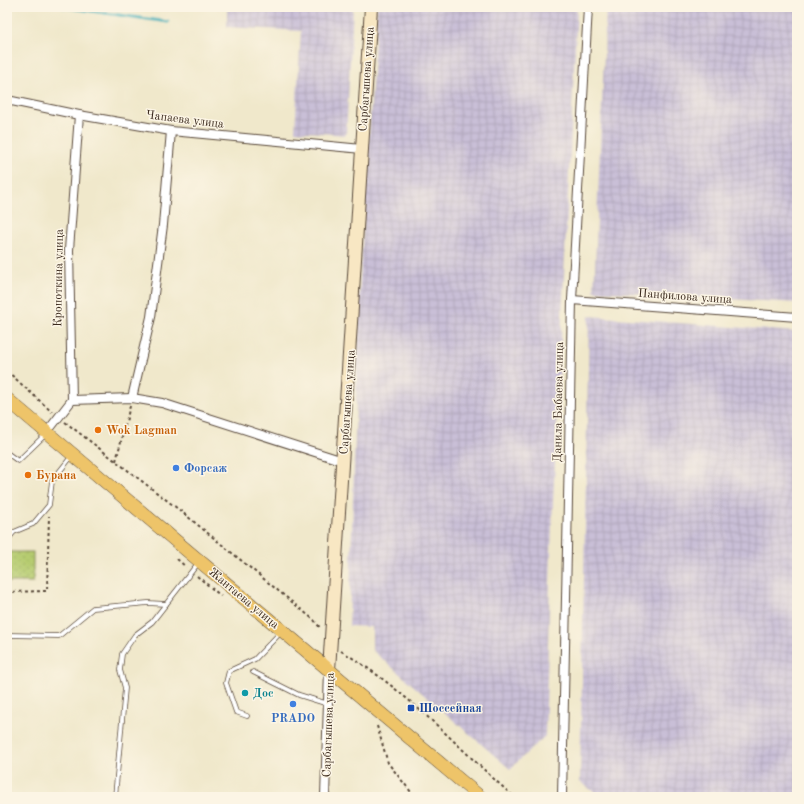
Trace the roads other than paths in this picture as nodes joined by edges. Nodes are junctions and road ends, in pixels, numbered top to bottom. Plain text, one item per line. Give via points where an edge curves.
1 (371, 7) edge
2 (588, 7) edge
3 (7, 100) edge
4 (79, 116) junction
5 (171, 131) junction
6 (362, 149) junction
7 (572, 300) junction
8 (797, 316) edge
9 (132, 398) junction
10 (7, 399) edge
11 (72, 400) junction
12 (47, 432) junction
13 (7, 453) edge
14 (73, 454) junction
15 (343, 461) junction
16 (7, 540) edge
17 (199, 561) junction
18 (166, 604) junction
19 (282, 630) junction
20 (7, 635) edge
21 (329, 670) junction
22 (253, 672) dead end
23 (328, 704) junction
24 (246, 716) dead end
25 (115, 797) edge
26 (325, 797) edge
27 (480, 797) edge
28 (562, 797) edge

1 - 6 street, Сарбагышева улица
2 - 7 street, Данила Бабаева улица
3 - 4 street, Чапаева улица
4 - 5 street, Чапаева улица
4 - 11 street, Кропоткина улица via 69,250
5 - 6 street, Чапаева улица
5 - 9 street via 163,225 150,317
6 - 15 street, Сарбагышева улица
7 - 8 street, Панфилова улица
7 - 28 street, Данила Бабаева улица
9 - 11 street
9 - 15 street via 162,403
10 - 12 main road, Жантаева улица
11 - 12 street
12 - 13 lane via 18,460
12 - 14 main road, Жантаева улица
14 - 16 lane via 52,481 49,505 33,524 14,532
14 - 17 main road, Жантаева улица
15 - 21 street, Сарбагышева улица
17 - 18 lane
17 - 19 main road, Жантаева улица
18 - 20 lane via 92,608 59,636
18 - 25 lane via 152,622 135,634 122,654 120,670 125,688
19 - 21 main road, Жантаева улица
19 - 24 lane via 255,659 229,672 226,683 236,712
21 - 23 street, Сарбагышева улица
21 - 27 main road, Жантаева улица
22 - 23 lane via 299,695
23 - 26 street, Сарбагышева улица

